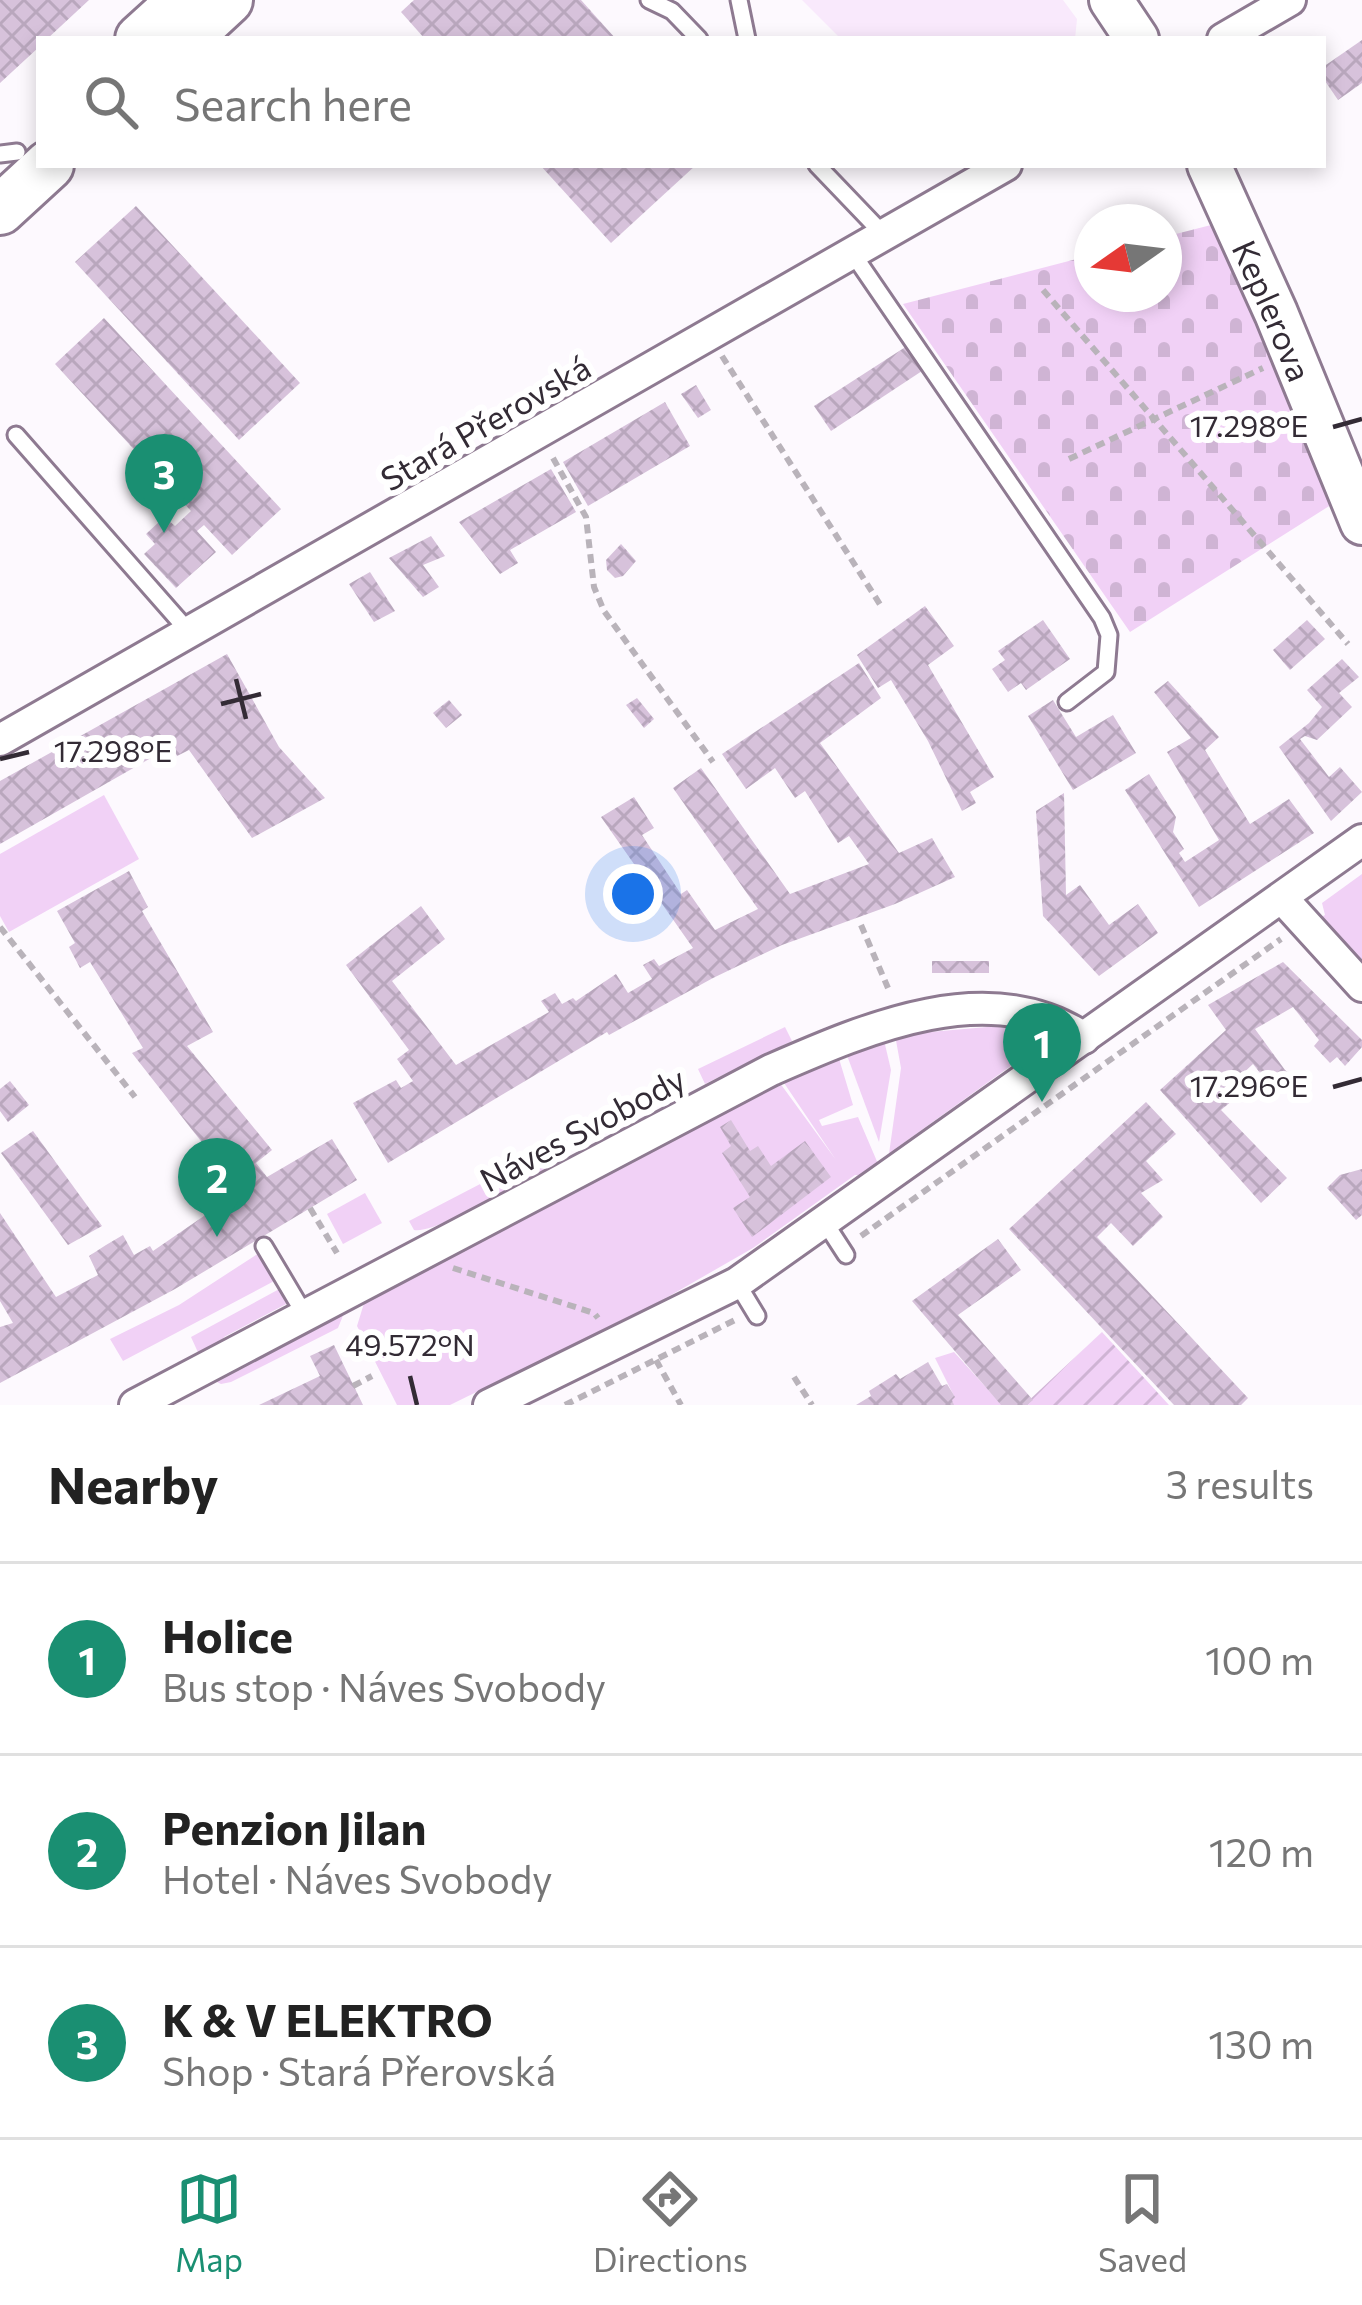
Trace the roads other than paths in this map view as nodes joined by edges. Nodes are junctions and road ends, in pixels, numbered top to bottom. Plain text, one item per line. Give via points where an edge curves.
1 (183, 0) edge
2 (228, 0) edge
3 (649, 0) edge
4 (739, 0) edge
5 (1111, 0) edge
6 (1290, 0) edge
7 (143, 36) edge
8 (189, 36) edge
9 (696, 36) edge
10 (746, 36) edge
11 (1135, 36) edge
12 (1228, 36) edge
13 (21, 154) edge
14 (821, 168) edge
15 (1001, 168) edge
16 (1210, 168) edge
17 (0, 210) edge
18 (884, 236) junction
19 (853, 254) junction
20 (16, 435) dead end
21 (1362, 523) edge
22 (190, 633) junction
23 (1067, 702) dead end
24 (0, 740) edge
25 (1362, 840) edge
26 (1282, 898) junction
27 (1362, 986) edge
28 (1084, 1038) junction
29 (824, 1221) junction
30 (264, 1246) dead end
31 (846, 1255) dead end
32 (736, 1282) junction
33 (305, 1315) junction
34 (757, 1316) dead end
35 (135, 1405) edge
36 (489, 1405) edge

1 - 7 main road
2 - 8 main road
3 - 9 lane
4 - 10 lane
5 - 11 main road
6 - 12 street
13 - 17 main road
14 - 18 lane
15 - 18 street, Stará Přerovská
16 - 21 main road, Keplerova
18 - 19 street, Stará Přerovská
19 - 22 street, Stará Přerovská
19 - 23 lane via 1102,618 1106,672
20 - 22 lane
22 - 24 street, Stará Přerovská
25 - 26 street
26 - 27 street
26 - 28 street
28 - 29 street
28 - 33 street, Náves Svobody via 1045,1016 996,1008 910,1019 837,1041
29 - 31 lane
29 - 32 street
30 - 33 lane
32 - 34 lane
32 - 36 street
33 - 35 street, Náves Svobody

